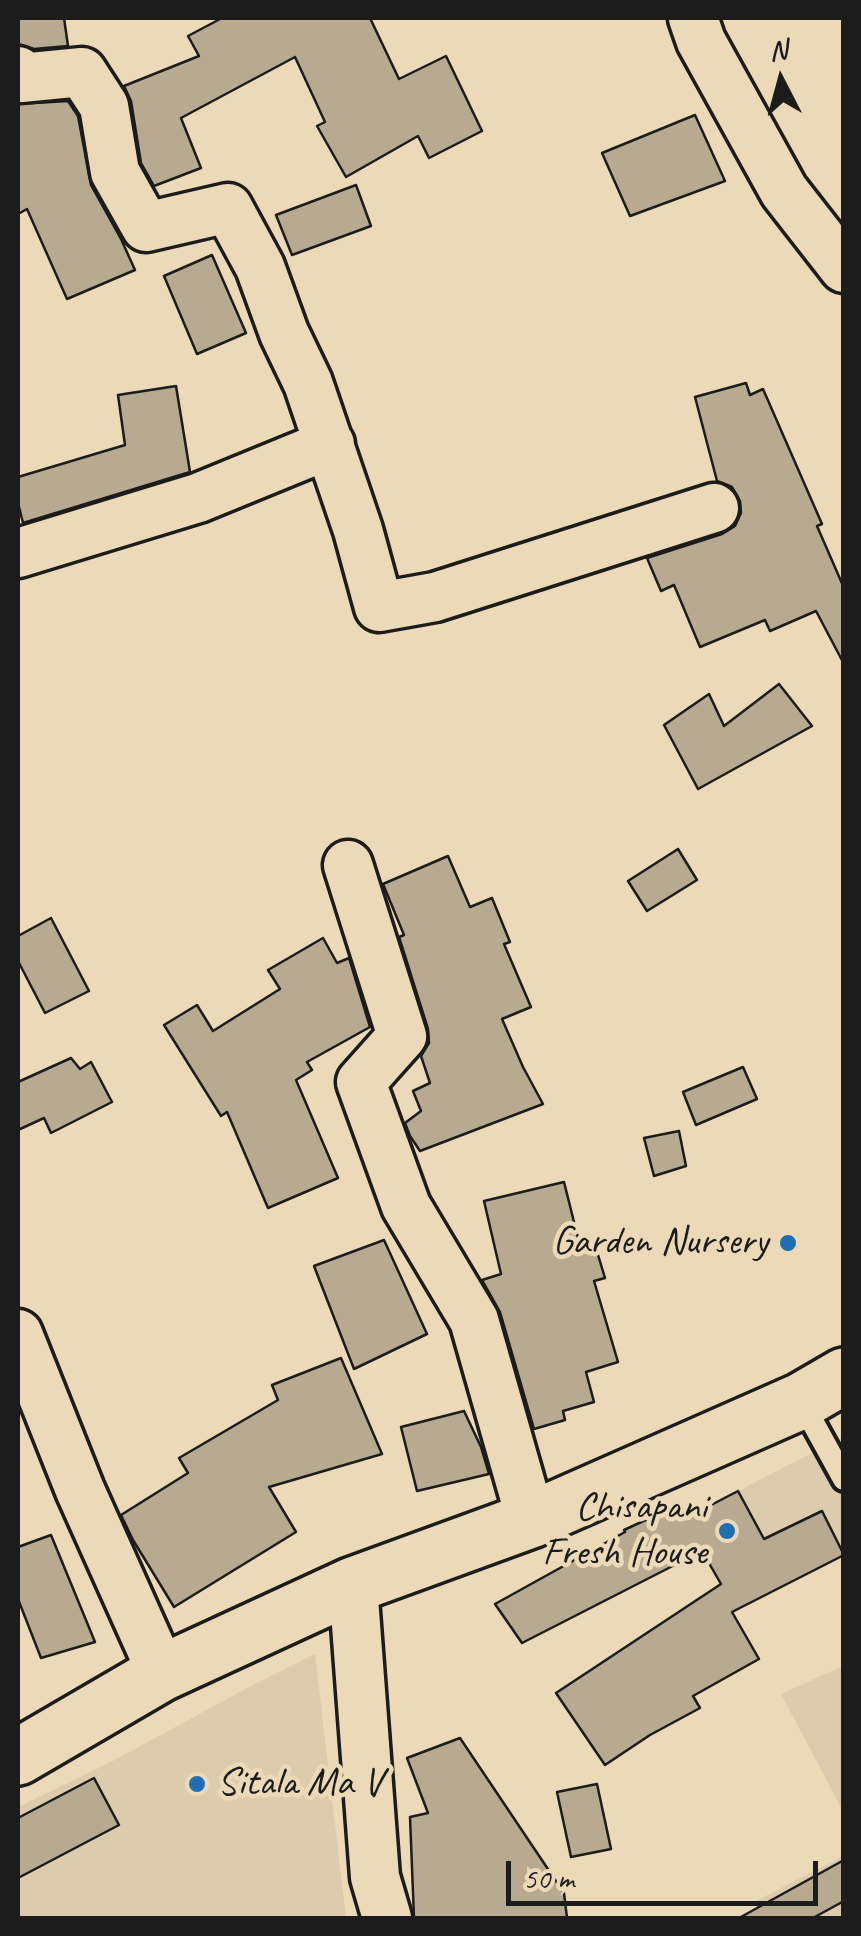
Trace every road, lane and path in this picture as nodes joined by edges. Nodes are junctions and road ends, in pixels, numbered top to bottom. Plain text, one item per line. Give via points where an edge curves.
1 (693, 18) edge
2 (18, 71) edge
3 (844, 268) edge
4 (330, 444) junction
5 (714, 508) dead end
6 (18, 553) edge
7 (348, 865) dead end
8 (18, 1334) edge
9 (822, 1388) edge
10 (844, 1480) edge
11 (531, 1520) junction
12 (354, 1584) junction
13 (162, 1673) junction
14 (18, 1757) edge
15 (387, 1918) edge

1 - 3 street via 784,191
2 - 4 street via 21,78 82,72 104,106 114,172 146,227 228,208 260,267
4 - 5 street via 378,607 435,598
4 - 6 street via 198,498
7 - 11 street via 402,1036 361,1082 406,1206 474,1320
8 - 13 street
9 - 10 lane
9 - 11 main road
11 - 12 main road
12 - 13 main road
12 - 15 street via 375,1878
13 - 14 main road

